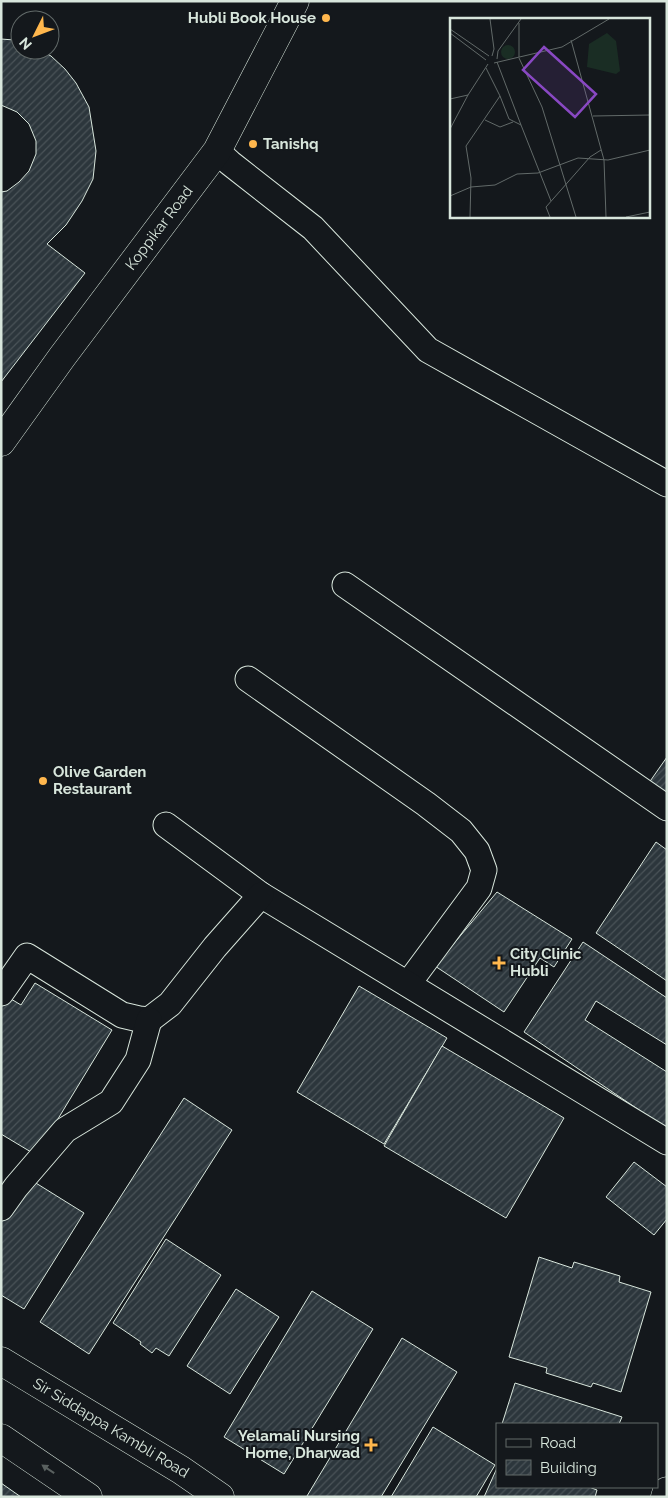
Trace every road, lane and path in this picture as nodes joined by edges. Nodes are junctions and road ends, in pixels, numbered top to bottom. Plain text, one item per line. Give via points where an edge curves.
1 (295, 1) edge
2 (216, 151) junction
3 (1, 442) edge
4 (667, 484) edge
5 (345, 585) dead end
6 (248, 679) dead end
7 (667, 808) edge
8 (166, 826) dead end
9 (261, 895) junction
10 (408, 984) junction
11 (1, 993) edge
12 (149, 1020) junction
13 (667, 1142) edge
14 (1, 1208) edge
15 (1, 1361) edge
16 (1, 1438) edge
17 (667, 1491) edge
18 (88, 1497) edge
19 (220, 1497) edge
20 (665, 1497) edge

1 - 2 main road, Koppikar Road
2 - 3 main road, Koppikar Road
2 - 4 street via 313,228 428,350
5 - 7 street
6 - 10 street via 426,804 461,831 477,851 484,870 478,888
8 - 9 street
9 - 10 street
9 - 12 street via 170,1004
10 - 13 street
11 - 12 street via 27,956 122,1015
12 - 14 street via 138,1060 111,1102 66,1130
15 - 19 main road, Sir Siddappa Kambli Road
18 -> 16 main road
17 - 20 main road

